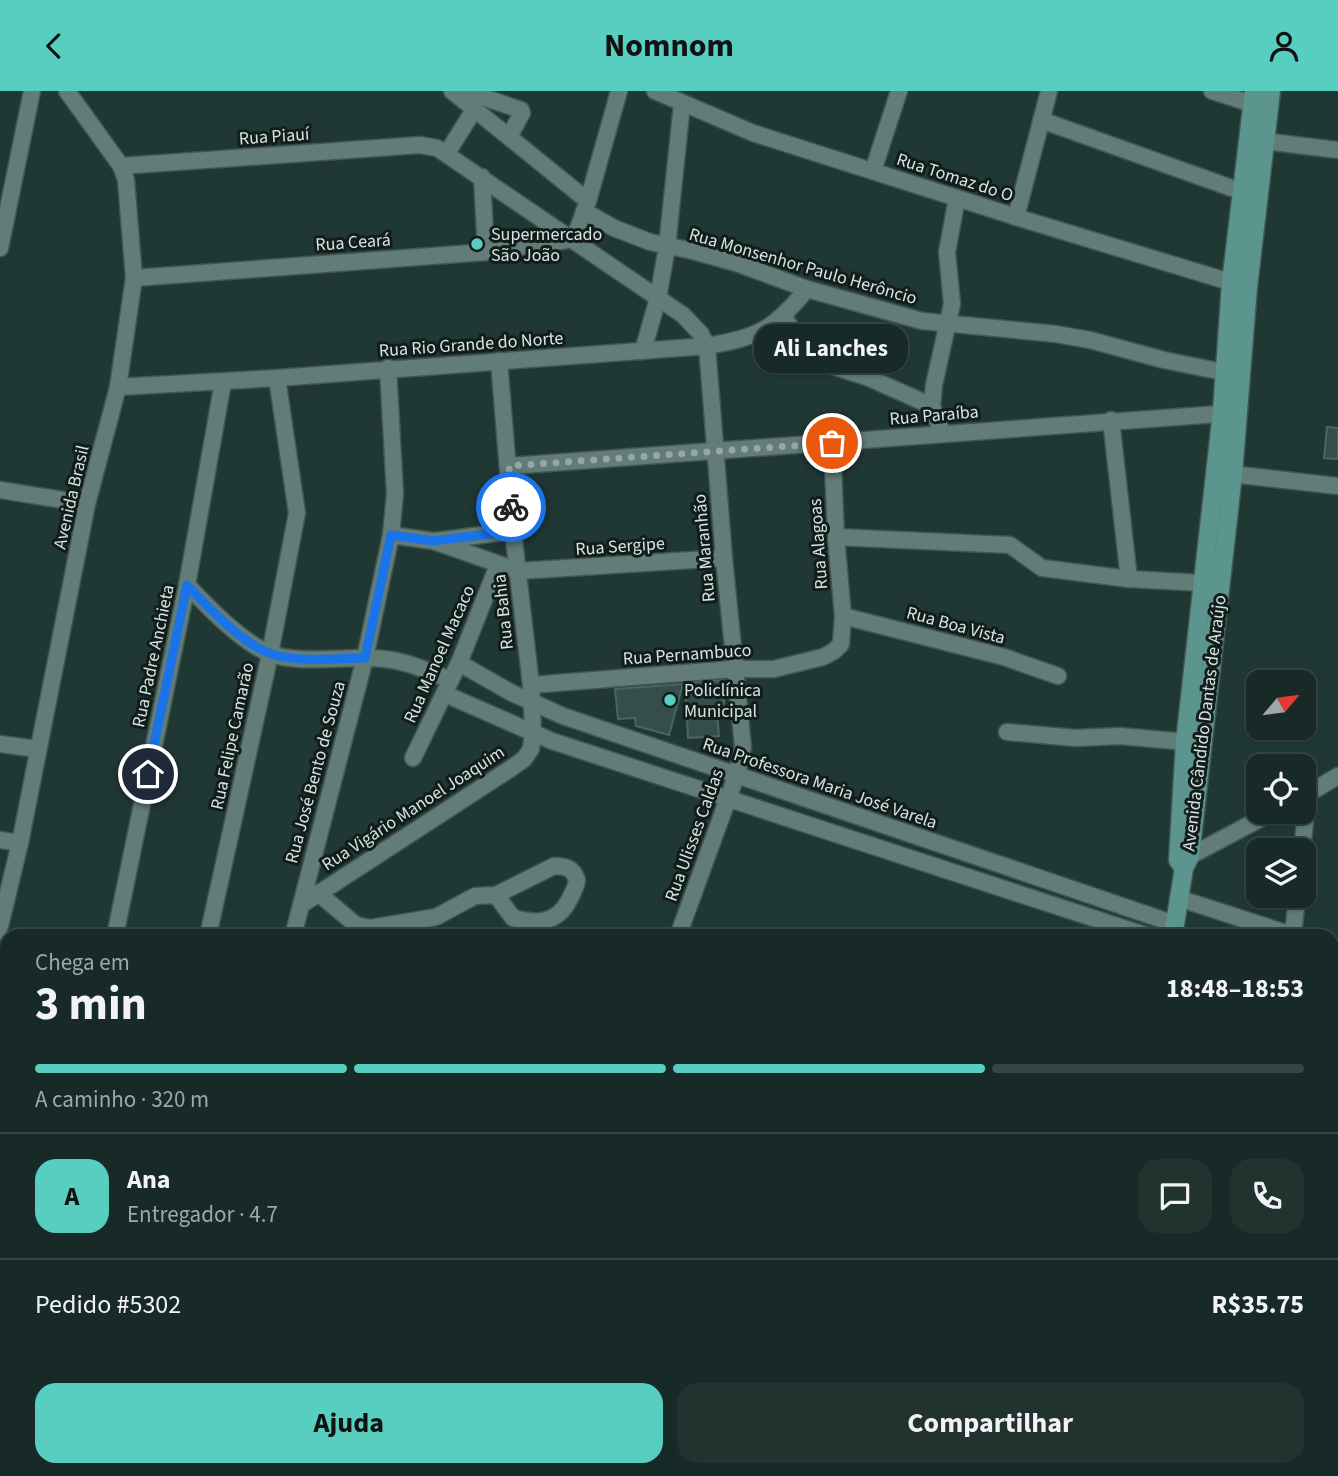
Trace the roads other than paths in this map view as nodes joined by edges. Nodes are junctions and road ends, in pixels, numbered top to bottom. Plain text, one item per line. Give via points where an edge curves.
1 (32, 91) edge
2 (67, 91) edge
3 (452, 91) edge
4 (465, 91) edge
5 (619, 91) edge
6 (655, 91) edge
7 (899, 91) edge
8 (1049, 91) edge
9 (1212, 91) edge
10 (1271, 91) edge
11 (1253, 97) edge
12 (682, 104) junction
13 (474, 110) junction
14 (1041, 120) junction
15 (509, 137) junction
16 (1257, 141) junction
17 (1338, 150) edge
18 (447, 153) junction
19 (121, 166) junction
20 (873, 171) junction
21 (482, 177) junction
22 (1251, 195) junction
23 (957, 198) junction
24 (586, 206) junction
25 (1016, 217) junction
26 (574, 239) junction
27 (0, 247) edge
28 (667, 247) junction
29 (486, 252) junction
30 (134, 278) junction
31 (1240, 285) junction
32 (807, 289) junction
33 (658, 298) junction
34 (783, 317) junction
35 (948, 325) junction
36 (707, 347) junction
37 (643, 351) junction
38 (499, 361) junction
39 (388, 368) junction
40 (1223, 372) junction
41 (278, 378) junction
42 (223, 382) junction
43 (118, 387) junction
44 (932, 407) junction
45 (1230, 413) junction
46 (1111, 420) junction
47 (942, 433) junction
48 (832, 443) junction
49 (715, 450) junction
50 (509, 466) junction
51 (1224, 474) junction
52 (1338, 486) edge
53 (0, 490) edge
54 (87, 504) junction
55 (513, 531) junction
56 (391, 535) junction
57 (836, 537) junction
58 (433, 541) junction
59 (1216, 552) junction
60 (724, 558) junction
61 (498, 565) junction
62 (519, 571) junction
63 (1129, 579) junction
64 (1204, 583) junction
65 (187, 585) junction
66 (842, 616) junction
67 (841, 644) joint
68 (270, 654) junction
69 (365, 658) junction
70 (459, 663) junction
71 (1203, 665) junction
72 (734, 669) junction
73 (1058, 676) dead end
74 (531, 685) junction
75 (448, 687) junction
76 (531, 703) junction
77 (1007, 732) dead end
78 (533, 734) junction
79 (1194, 743) junction
80 (0, 744) edge
81 (743, 747) joint
82 (37, 749) junction
83 (413, 758) dead end
84 (737, 774) junction
85 (1338, 776) edge
86 (1316, 789) edge
87 (1316, 792) edge
88 (1338, 792) edge
89 (727, 800) junction
90 (1251, 824) edge
91 (0, 840) edge
92 (20, 843) junction
93 (1184, 861) junction
94 (318, 893) junction
95 (496, 895) junction
96 (1178, 898) junction
97 (301, 905) junction
98 (1296, 908) edge
99 (0, 926) edge
100 (115, 929) edge
101 (210, 929) edge
102 (295, 929) edge
103 (681, 929) edge
104 (1126, 929) edge
105 (1171, 929) edge
106 (1174, 929) edge
107 (1273, 929) edge
108 (1295, 929) edge

1 - 27 street
2 - 19 street, Avenida Brasil
3 - 13 street, Rua Monsenhor Paulo Herôncio
4 - 15 street via 522,111
5 - 24 street
6 - 12 street, Rua Tomaz do O
7 - 20 street
8 - 14 street
9 - 11 street
10 - 16 main road, Avenida Cândido Dantas de Araújo
11 - 16 main road, Avenida Cândido Dantas de Araújo
12 - 20 street, Rua Tomaz do O via 753,134
12 - 28 street
13 - 15 street, Rua Monsenhor Paulo Herôncio
13 - 18 street
14 - 22 street
14 - 25 street
15 - 24 street, Rua Monsenhor Paulo Herôncio
16 - 17 street
16 - 22 main road, Avenida Cândido Dantas de Araújo
18 - 19 street, Rua Piauí via 430,146
18 - 21 street
19 - 30 street, Avenida Brasil
20 - 23 street, Rua Tomaz do O
21 - 26 street
21 - 29 street
22 - 31 main road, Avenida Cândido Dantas de Araújo
23 - 25 street, Rua Tomaz do O
23 - 35 street via 947,253 952,304
24 - 26 street
24 - 28 street, Rua Monsenhor Paulo Herôncio via 614,228
25 - 31 street, Rua Tomaz do O
26 - 29 street, Rua Ceará
26 - 33 street
28 - 32 street, Rua Monsenhor Paulo Herôncio via 736,263
28 - 33 street
29 - 30 street, Rua Ceará
30 - 43 street, Avenida Brasil
31 - 40 main road, Avenida Cândido Dantas de Araújo
31 - 45 main road, Avenida Cândido Dantas de Araújo
32 - 34 street, Rua Rio Grande do Norte
32 - 35 street, Rua Monsenhor Paulo Herôncio
33 - 36 street via 692,322
33 - 37 street
34 - 36 street, Rua Rio Grande do Norte via 761,333
34 - 44 street via 798,339 829,365
35 - 40 street, Rua Monsenhor Paulo Herôncio via 1056,334
35 - 44 street
36 - 37 street, Rua Rio Grande do Norte
36 - 49 street, Rua Maranhão
37 - 38 street, Rua Rio Grande do Norte
38 - 39 street, Rua Rio Grande do Norte
38 - 50 street, Rua Bahia
39 - 41 street, Rua Rio Grande do Norte
39 - 56 street, Rua José Bento de Souza via 395,494
40 - 45 main road, Avenida Cândido Dantas de Araújo
41 - 42 street, Rua Rio Grande do Norte
41 - 68 street, Rua Felipe Camarão via 297,513
42 - 43 street, Rua Rio Grande do Norte
42 - 65 street, Rua Padre Anchieta
43 - 54 street, Avenida Brasil
44 - 47 street
45 - 46 street, Rua Paraíba
45 - 51 main road, Avenida Cândido Dantas de Araújo
46 - 47 street, Rua Paraíba
46 - 63 street
47 - 48 street, Rua Paraíba
48 - 49 street, Rua Paraíba
48 - 57 street, Rua Alagoas
49 - 50 street, Rua Paraíba
49 - 60 street, Rua Maranhão
50 - 55 street, Rua Bahia
51 - 52 street
51 - 59 main road, Avenida Cândido Dantas de Araújo
53 - 54 street
54 - 82 street, Avenida Brasil
55 - 58 street
55 - 62 street, Rua Bahia
56 - 58 street
56 - 69 street, Rua José Bento de Souza
57 - 63 street via 1010,545 1042,568
57 - 66 street, Rua Alagoas
58 - 61 street, Rua Sergipe
59 - 64 main road, Avenida Cândido Dantas de Araújo
59 - 71 main road, Avenida Cândido Dantas de Araújo
60 - 62 street, Rua Sergipe
60 - 72 street, Rua Maranhão
61 - 62 street, Rua Sergipe
61 - 70 street, Rua Manoel Macaco
62 - 74 street, Rua Bahia
63 - 64 street
64 - 71 main road, Avenida Cândido Dantas de Araújo
65 - 68 street via 227,624
65 - 100 street, Rua Padre Anchieta
66 - 67 street, Rua Alagoas
66 - 73 street, Rua Boa Vista via 1004,657
67 - 72 street, Rua Pernambuco via 823,657 774,669
68 - 69 street
68 - 101 street, Rua Felipe Camarão
69 - 75 street via 404,662
69 - 97 street, Rua José Bento de Souza
70 - 75 street, Rua Manoel Macaco
70 - 76 street, Rua Professora Maria José Varela
71 - 79 main road, Avenida Cândido Dantas de Araújo
72 - 74 street, Rua Pernambuco
72 - 81 street, Rua Maranhão
74 - 76 street, Rua Bahia
75 - 78 street
75 - 83 street, Rua Manoel Macaco
76 - 78 street, Rua Bahia
76 - 84 street, Rua Professora Maria José Varela
77 - 79 street
78 - 89 street
78 - 94 street, Rua Vigário Manoel Joaquim via 531,750 510,769
79 - 93 main road, Avenida Cândido Dantas de Araújo
80 - 82 street
81 - 84 street, Rua Ulisses Caldas
82 - 92 street, Avenida Brasil
84 - 89 street, Rua Ulisses Caldas
84 - 105 street, Rua Professora Maria José Varela
85 - 86 street
87 - 88 street
89 - 103 street, Rua Ulisses Caldas
89 - 104 street
90 - 93 street
91 - 92 street
92 - 99 street, Avenida Brasil
93 - 96 main road, Avenida Cândido Dantas de Araújo
94 - 95 street via 356,925 370,928 428,920 475,896
94 - 97 street, Rua Vigário Manoel Joaquim
95 - 95 street via 554,866 571,869 577,880 563,911 546,921 513,918
96 - 106 main road, Avenida Cândido Dantas de Araújo
96 - 107 street
97 - 102 street, Rua José Bento de Souza
98 - 108 street

